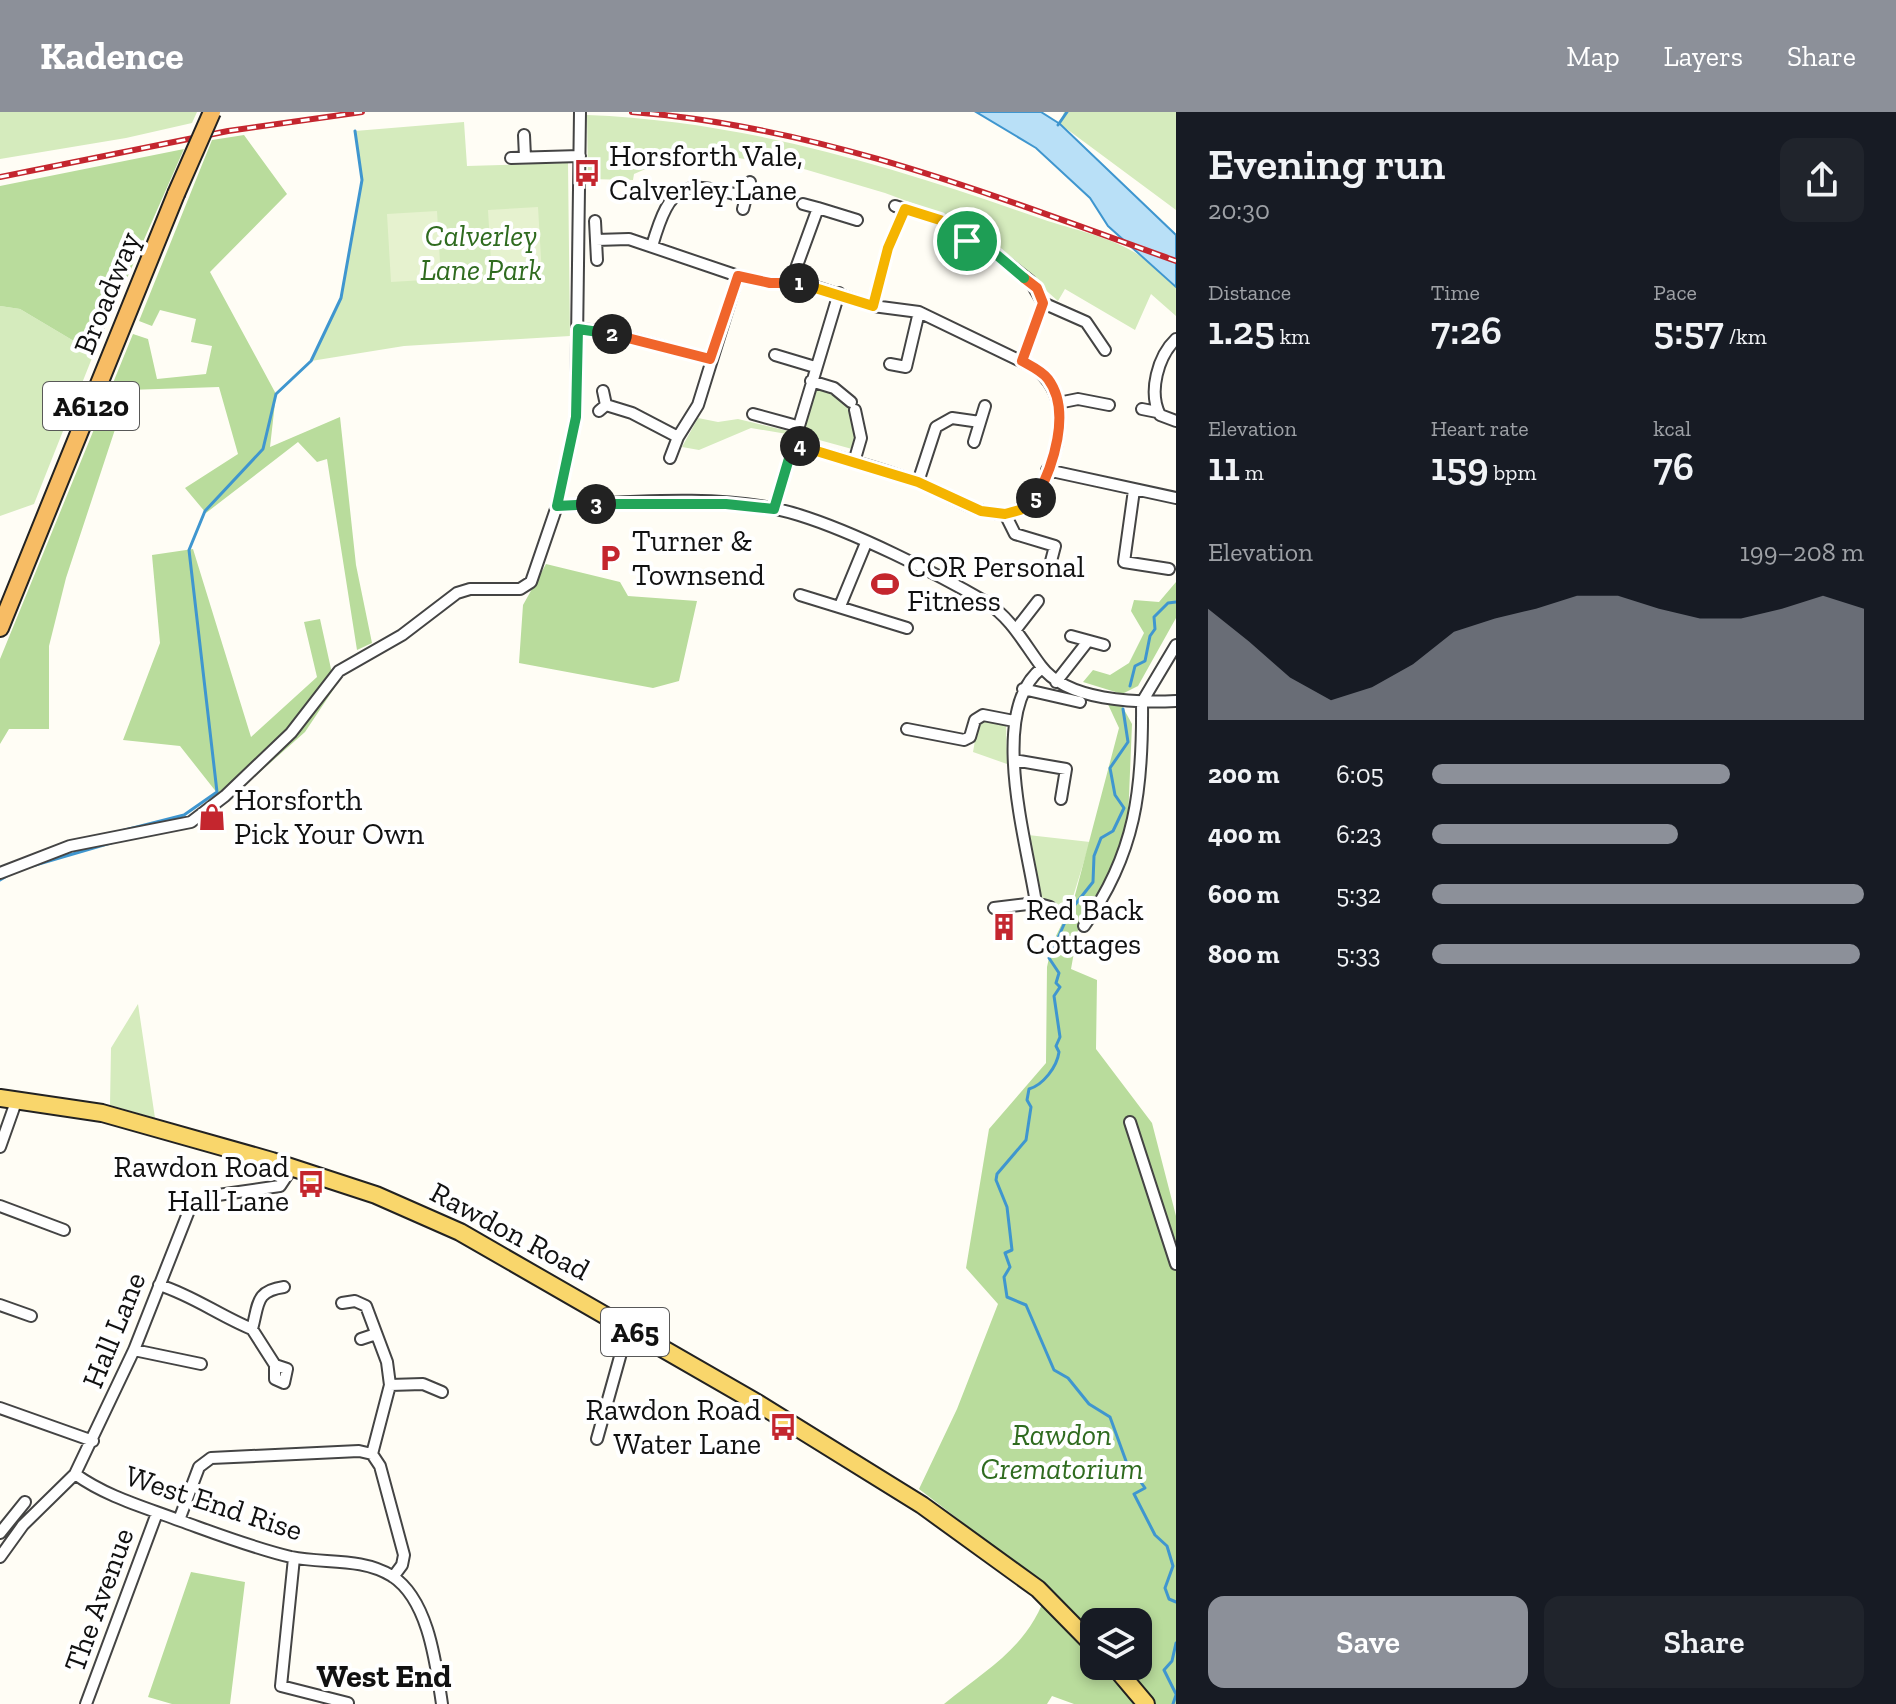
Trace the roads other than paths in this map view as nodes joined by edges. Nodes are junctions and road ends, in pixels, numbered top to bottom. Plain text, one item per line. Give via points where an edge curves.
1 (212, 112) edge
2 (580, 115) edge
3 (524, 135) dead end
4 (580, 156) junction
5 (525, 157) junction
6 (511, 158) dead end
7 (750, 182) dead end
8 (803, 204) dead end
9 (818, 208) junction
10 (857, 220) dead end
11 (595, 221) dead end
12 (596, 240) junction
13 (652, 246) junction
14 (597, 260) dead end
15 (738, 276) junction
16 (791, 282) junction
17 (839, 293) junction
18 (1043, 303) junction
19 (873, 306) junction
20 (919, 312) junction
21 (578, 329) junction
22 (1176, 339) edge
23 (1105, 350) dead end
24 (775, 355) dead end
25 (710, 359) junction
26 (1022, 361) junction
27 (890, 364) dead end
28 (815, 367) junction
29 (811, 381) junction
30 (603, 391) dead end
31 (1058, 403) junction
32 (1109, 405) dead end
33 (985, 406) dead end
34 (1142, 409) dead end
35 (1157, 412) junction
36 (753, 414) dead end
37 (1176, 421) edge
38 (980, 422) junction
39 (797, 426) junction
40 (678, 437) junction
41 (974, 442) dead end
42 (793, 445) junction
43 (670, 458) dead end
44 (854, 462) junction
45 (1047, 470) junction
46 (918, 482) junction
47 (1134, 490) junction
48 (1176, 498) edge
49 (557, 506) junction
50 (774, 509) junction
51 (1005, 514) junction
52 (866, 543) junction
53 (1050, 565) dead end
54 (1169, 569) dead end
55 (800, 595) dead end
56 (1038, 601) dead end
57 (840, 606) junction
58 (0, 628) edge
59 (907, 628) dead end
60 (1017, 628) junction
61 (1071, 636) dead end
62 (1088, 641) junction
63 (1104, 645) dead end
64 (1176, 645) edge
65 (1042, 668) junction
66 (1056, 682) junction
67 (1023, 689) junction
68 (1176, 701) edge
69 (1080, 702) dead end
70 (1142, 702) junction
71 (1014, 721) junction
72 (907, 729) dead end
73 (1014, 760) junction
74 (1061, 799) dead end
75 (0, 873) edge
76 (1036, 903) junction
77 (1050, 907) dead end
78 (994, 908) dead end
79 (1084, 926) dead end
80 (8, 1099) edge
81 (1130, 1122) dead end
82 (0, 1147) edge
83 (292, 1168) junction
84 (0, 1206) edge
85 (64, 1230) dead end
86 (1176, 1264) edge
87 (159, 1285) junction
88 (284, 1287) dead end
89 (342, 1303) dead end
90 (0, 1305) edge
91 (31, 1316) dead end
92 (628, 1328) junction
93 (252, 1329) junction
94 (376, 1334) junction
95 (361, 1339) dead end
96 (134, 1350) junction
97 (201, 1364) dead end
98 (275, 1365) dead end
99 (390, 1385) junction
100 (442, 1392) dead end
101 (0, 1408) edge
102 (597, 1439) dead end
103 (93, 1441) junction
104 (372, 1454) junction
105 (75, 1474) junction
106 (25, 1502) dead end
107 (157, 1513) junction
108 (179, 1520) junction
109 (0, 1533) edge
110 (0, 1556) edge
111 (294, 1558) junction
112 (393, 1577) junction
113 (1080, 1632) edge
114 (1126, 1680) edge
115 (348, 1703) edge
116 (86, 1704) edge
117 (442, 1704) edge
118 (1146, 1704) edge

1 - 58 highway, Broadway / A6120, bridge
2 - 4 street
3 - 5 street
4 - 5 street
4 - 21 street
5 - 6 street
7 - 13 street via 744,203 706,186 675,195 664,206
8 - 9 street
9 - 10 street
9 - 16 street
11 - 12 street
12 - 13 street via 629,239
12 - 14 street
13 - 15 street
15 - 16 street
15 - 25 street
16 - 17 street
17 - 19 street
17 - 28 street
18 - 19 street via 1030,281 991,250 967,241 940,220 900,207
18 - 23 street via 1086,322
18 - 26 street
19 - 20 street
20 - 26 street
20 - 27 street via 906,367
21 - 25 street
21 - 49 street via 576,417
22 - 35 street via 1160,359
24 - 28 street
25 - 40 street via 698,405
26 - 31 street via 1047,378
28 - 29 street
29 - 39 street
29 - 44 street via 834,388 853,406 861,438
30 - 40 street via 603,408 632,413
31 - 32 street via 1078,399
31 - 45 street via 1056,441
33 - 38 street
34 - 35 street
35 - 37 street
36 - 39 street
38 - 41 street
38 - 46 street via 959,417 936,427
39 - 42 street
40 - 43 street
42 - 44 street
42 - 50 street
44 - 46 street
45 - 47 street
45 - 51 street via 1035,500
46 - 51 street via 981,511
47 - 48 street
47 - 54 street via 1124,562
49 - 50 street via 631,502
49 - 75 street via 531,582 520,589 457,593 402,635 339,671 291,733 191,822 70,846
50 - 52 street
51 - 53 street via 1015,534 1055,546
52 - 57 street
52 - 60 street via 987,603
55 - 57 street
56 - 60 street
57 - 59 street
60 - 65 street
61 - 62 street
62 - 63 street
62 - 66 street
64 - 70 street
65 - 66 street
65 - 67 street
66 - 70 street
67 - 69 street
67 - 71 street
68 - 70 street
70 - 79 street via 1143,756 1135,822 1104,899
71 - 72 street via 983,715 964,740
71 - 73 street
73 - 74 street via 1066,769
73 - 76 street
76 - 77 street
76 - 78 street
80 - 82 street
80 - 83 main road, Rawdon Road / A65 via 102,1113
81 - 86 street
83 - 87 street, Hall Lane via 280,1186 211,1196 193,1204
83 - 92 main road, Rawdon Road / A65 via 438,1221
84 - 85 street
87 - 93 street
87 - 96 street, Hall Lane
88 - 93 street via 261,1295
89 - 94 street via 364,1303
90 - 91 street
92 - 102 street
92 - 113 main road, Rawdon Road / A65 via 922,1505 1038,1589
93 - 98 street
94 - 95 street
94 - 99 street
96 - 97 street
96 - 103 street, Hall Lane
99 - 100 street via 423,1384
99 - 104 street
101 - 103 street
103 - 105 street, Hall Lane
104 - 108 street via 211,1458 199,1467
104 - 112 street via 380,1466 404,1555
105 - 107 street, West End Rise via 98,1491
105 - 110 street, Hall Lane
106 - 109 street
107 - 108 street, West End Rise
107 - 116 street, The Avenue
108 - 111 street, West End Rise
111 - 112 street, West End Rise via 345,1561
111 - 115 street via 281,1686
112 - 117 street via 421,1617
114 - 118 main road

